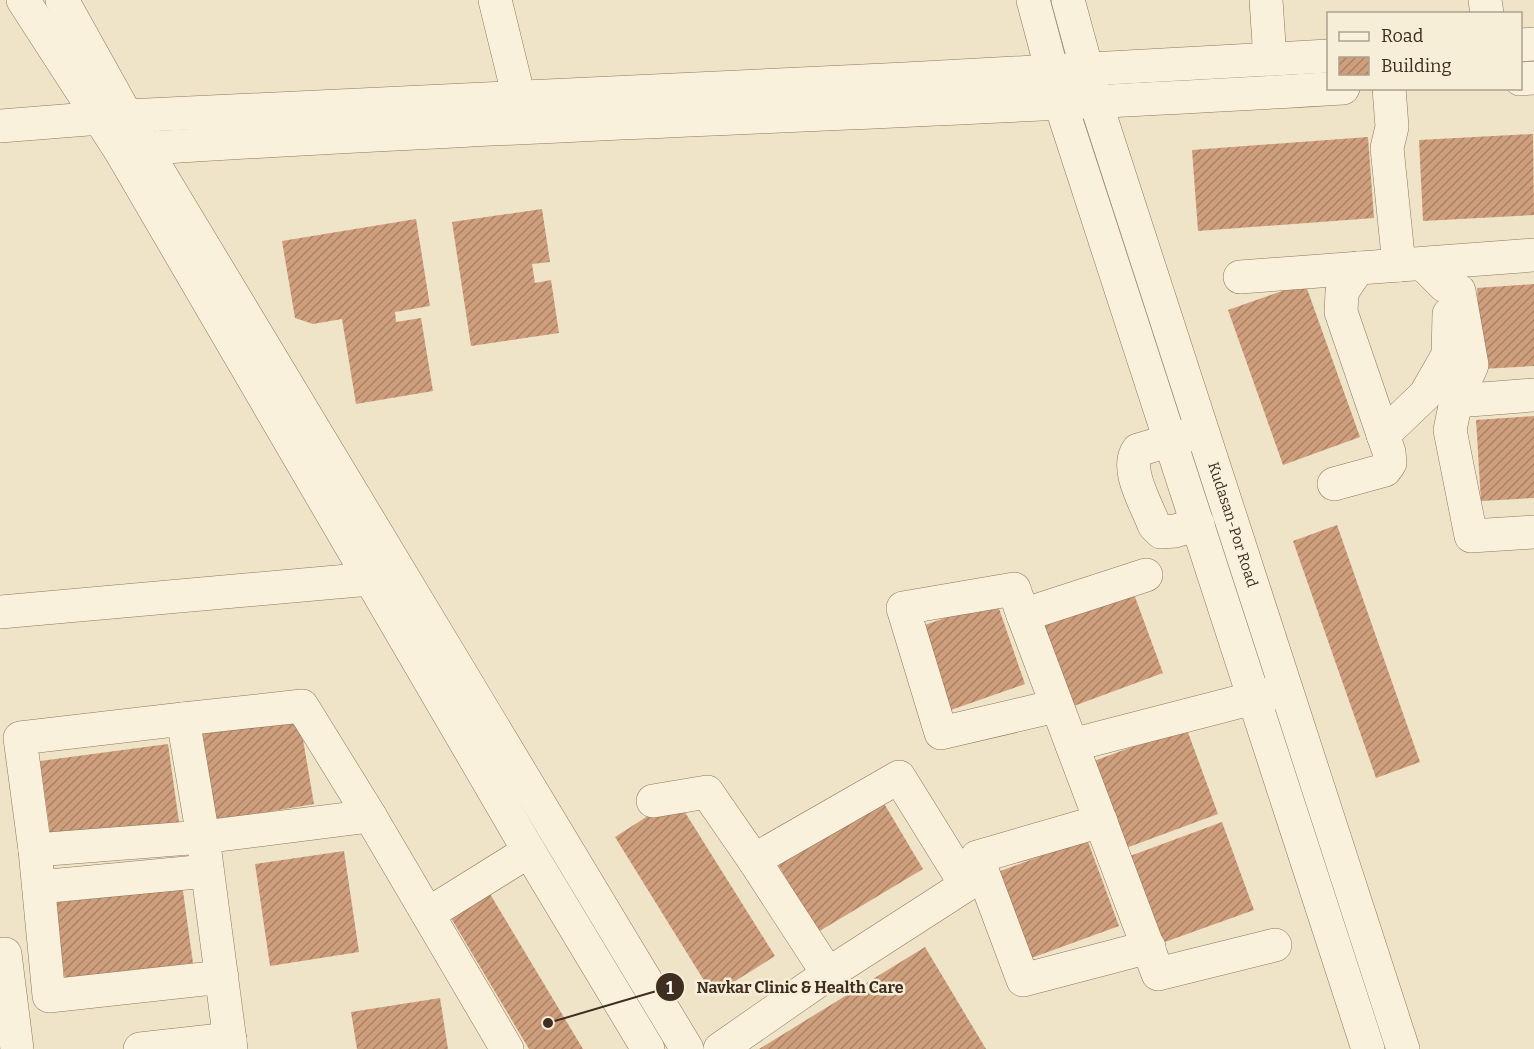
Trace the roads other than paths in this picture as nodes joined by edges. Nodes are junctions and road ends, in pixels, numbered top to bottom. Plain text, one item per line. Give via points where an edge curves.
1 (23, 0) edge
2 (62, 0) edge
3 (495, 0) edge
4 (1033, 0) edge
5 (1068, 0) edge
6 (1266, 0) edge
7 (1327, 56) edge
8 (1270, 59) junction
9 (1086, 70) junction
10 (1052, 71) junction
11 (1327, 89) edge
12 (1389, 90) edge
13 (519, 98) junction
14 (1096, 103) junction
15 (1061, 105) junction
16 (112, 117) junction
17 (0, 126) edge
18 (132, 149) junction
19 (1534, 255) edge
20 (1358, 268) junction
21 (1421, 270) junction
22 (1240, 277) dead end
23 (1534, 395) edge
24 (1456, 401) junction
25 (1203, 431) junction
26 (1383, 435) junction
27 (1171, 441) junction
28 (1334, 484) dead end
29 (1198, 524) junction
30 (1534, 532) edge
31 (1146, 575) dead end
32 (370, 579) junction
33 (0, 612) edge
34 (1023, 615) junction
35 (1286, 689) junction
36 (1255, 699) junction
37 (1056, 706) junction
38 (183, 718) junction
39 (1072, 745) junction
40 (653, 801) dead end
41 (370, 816) junction
42 (1101, 821) junction
43 (203, 837) junction
44 (35, 850) junction
45 (529, 851) junction
46 (754, 860) junction
47 (207, 871) junction
48 (39, 887) junction
49 (428, 914) junction
50 (1275, 945) dead end
51 (1149, 947) junction
52 (1371, 951) junction
53 (0, 955) edge
54 (1339, 961) junction
55 (828, 974) junction
56 (222, 977) junction
57 (231, 1044) edge
58 (17, 1049) edge
59 (140, 1049) edge
60 (507, 1049) edge
61 (648, 1049) edge
62 (687, 1049) edge
63 (720, 1049) edge
64 (1368, 1049) edge
65 (1403, 1049) edge

1 - 16 street
2 - 16 street
3 - 13 street
4 - 10 street
5 - 9 street, Kudasan-Por Road
6 - 8 street
7 - 8 street
8 - 9 street
9 - 10 street
9 - 14 street, Kudasan-Por Road
10 - 13 street
10 - 15 street
11 - 14 street
12 - 21 street via 1392,127 1387,148
13 - 16 street
14 - 15 street
14 - 25 street, Kudasan-Por Road
15 - 18 street
15 - 27 street
16 - 17 street
16 - 18 street
18 - 32 street
18 - 62 street
19 - 21 street
20 - 21 street
20 - 22 street
20 - 26 street via 1342,292 1341,312
21 - 24 street via 1459,291 1472,365
21 - 26 street via 1450,321 1448,356 1425,395
23 - 24 street
24 - 30 street via 1450,430 1471,536
25 - 27 street
25 - 35 street, Kudasan-Por Road
26 - 28 street via 1390,463 1385,470
27 - 29 street
27 - 29 street via 1138,450 1133,468 1154,525 1161,532
29 - 36 street
31 - 34 street
32 - 33 street
32 - 45 street
34 - 37 street
34 - 37 street via 1014,589 903,608 941,733
35 - 36 street
35 - 52 street, Kudasan-Por Road
36 - 39 street
36 - 54 street
37 - 39 street
38 - 41 street via 302,706
38 - 43 street
38 - 44 street via 20,738
39 - 42 street
40 - 46 street via 707,792
41 - 43 street
41 - 49 street
42 - 51 street
42 - 51 street via 978,857 1023,980
43 - 44 street
43 - 47 street
44 - 48 street
45 - 49 street
45 - 61 street
46 - 55 street
46 - 55 street via 899,777 966,885
47 - 48 street
47 - 56 street
48 - 56 street via 49,996
49 - 60 street
50 - 51 street via 1158,974
52 - 54 street
52 - 65 street, Kudasan-Por Road
53 - 58 street via 5,954
54 - 64 street
55 - 63 street
56 - 57 street
57 - 59 street

